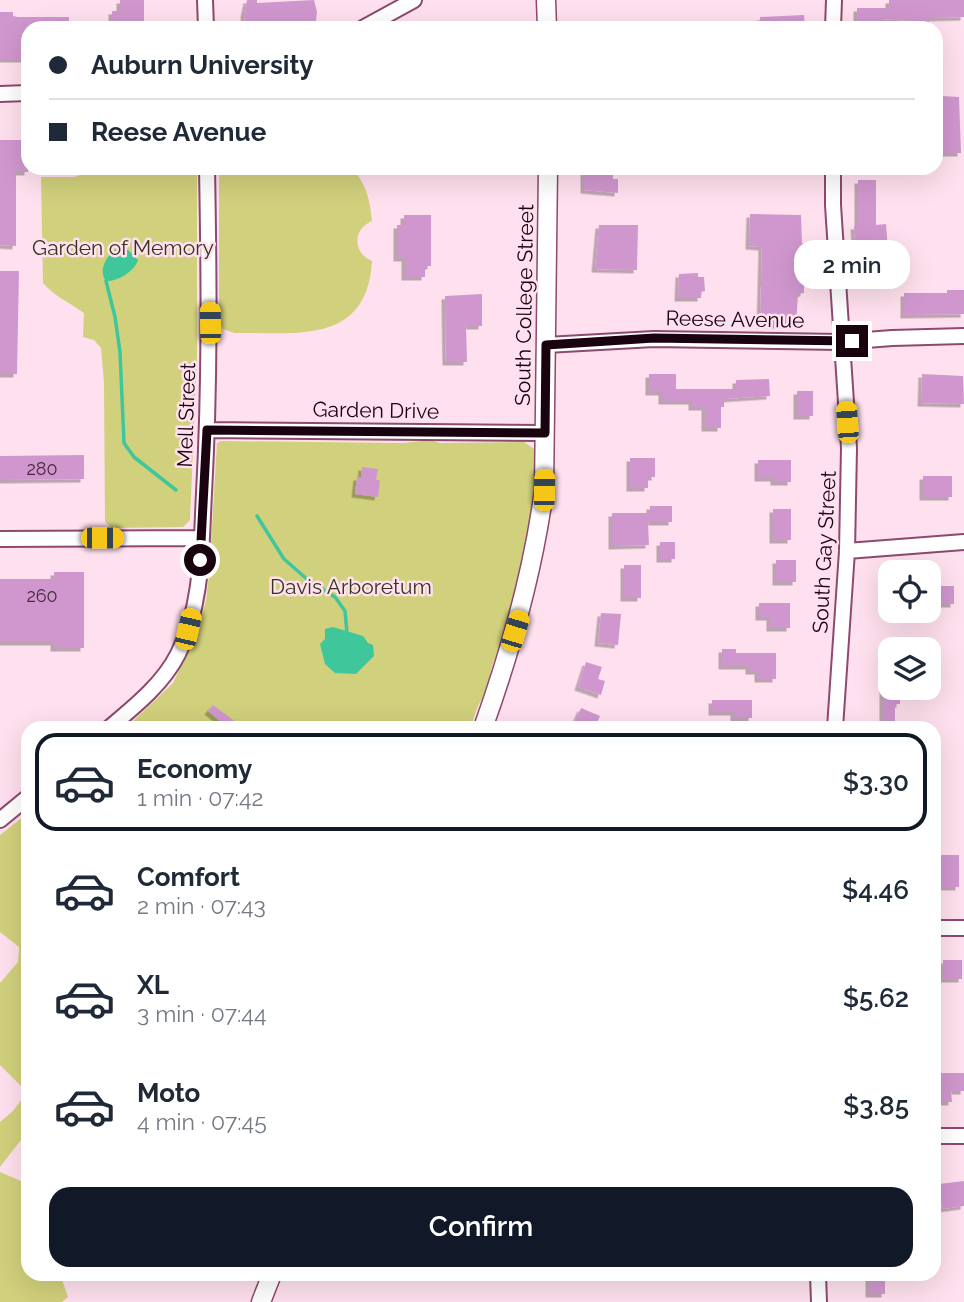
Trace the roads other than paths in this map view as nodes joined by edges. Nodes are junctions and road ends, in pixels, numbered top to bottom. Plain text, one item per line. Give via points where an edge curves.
1 (205, 0) edge
2 (414, 0) edge
3 (546, 0) edge
4 (834, 0) edge
5 (206, 21) edge
6 (376, 21) edge
7 (547, 21) edge
8 (833, 21) edge
9 (21, 93) edge
10 (0, 94) edge
11 (207, 175) edge
12 (548, 175) edge
13 (833, 175) edge
14 (964, 336) edge
15 (841, 342) junction
16 (546, 345) junction
17 (207, 430) junction
18 (545, 433) junction
19 (201, 538) junction
20 (0, 539) edge
21 (964, 542) edge
22 (846, 551) junction
23 (117, 721) edge
24 (485, 721) edge
25 (835, 721) edge
26 (21, 803) edge
27 (0, 820) edge
28 (941, 928) edge
29 (964, 928) edge
30 (941, 1136) edge
31 (964, 1136) edge
32 (269, 1281) edge
33 (818, 1281) edge
34 (261, 1302) edge
35 (819, 1302) edge

1 - 5 street
2 - 6 street
3 - 7 main road
4 - 8 street
9 - 10 street
11 - 17 street, Mell Street
12 - 16 main road, South College Street
13 - 15 street, South Gay Street
14 - 15 street, Reese Avenue
15 - 16 street, Reese Avenue via 654,338
15 - 22 street, South Gay Street via 849,448
16 - 18 main road, South College Street
17 - 18 street, Garden Drive
17 - 19 street, Mell Street
18 - 24 main road, South College Street via 539,529 523,606
19 - 20 street
19 - 23 street, Mell Street via 199,583 178,655 152,689
21 - 22 street
22 - 25 street, South Gay Street
26 - 27 street
28 - 29 street
30 - 31 street
32 - 34 main road
33 - 35 street

